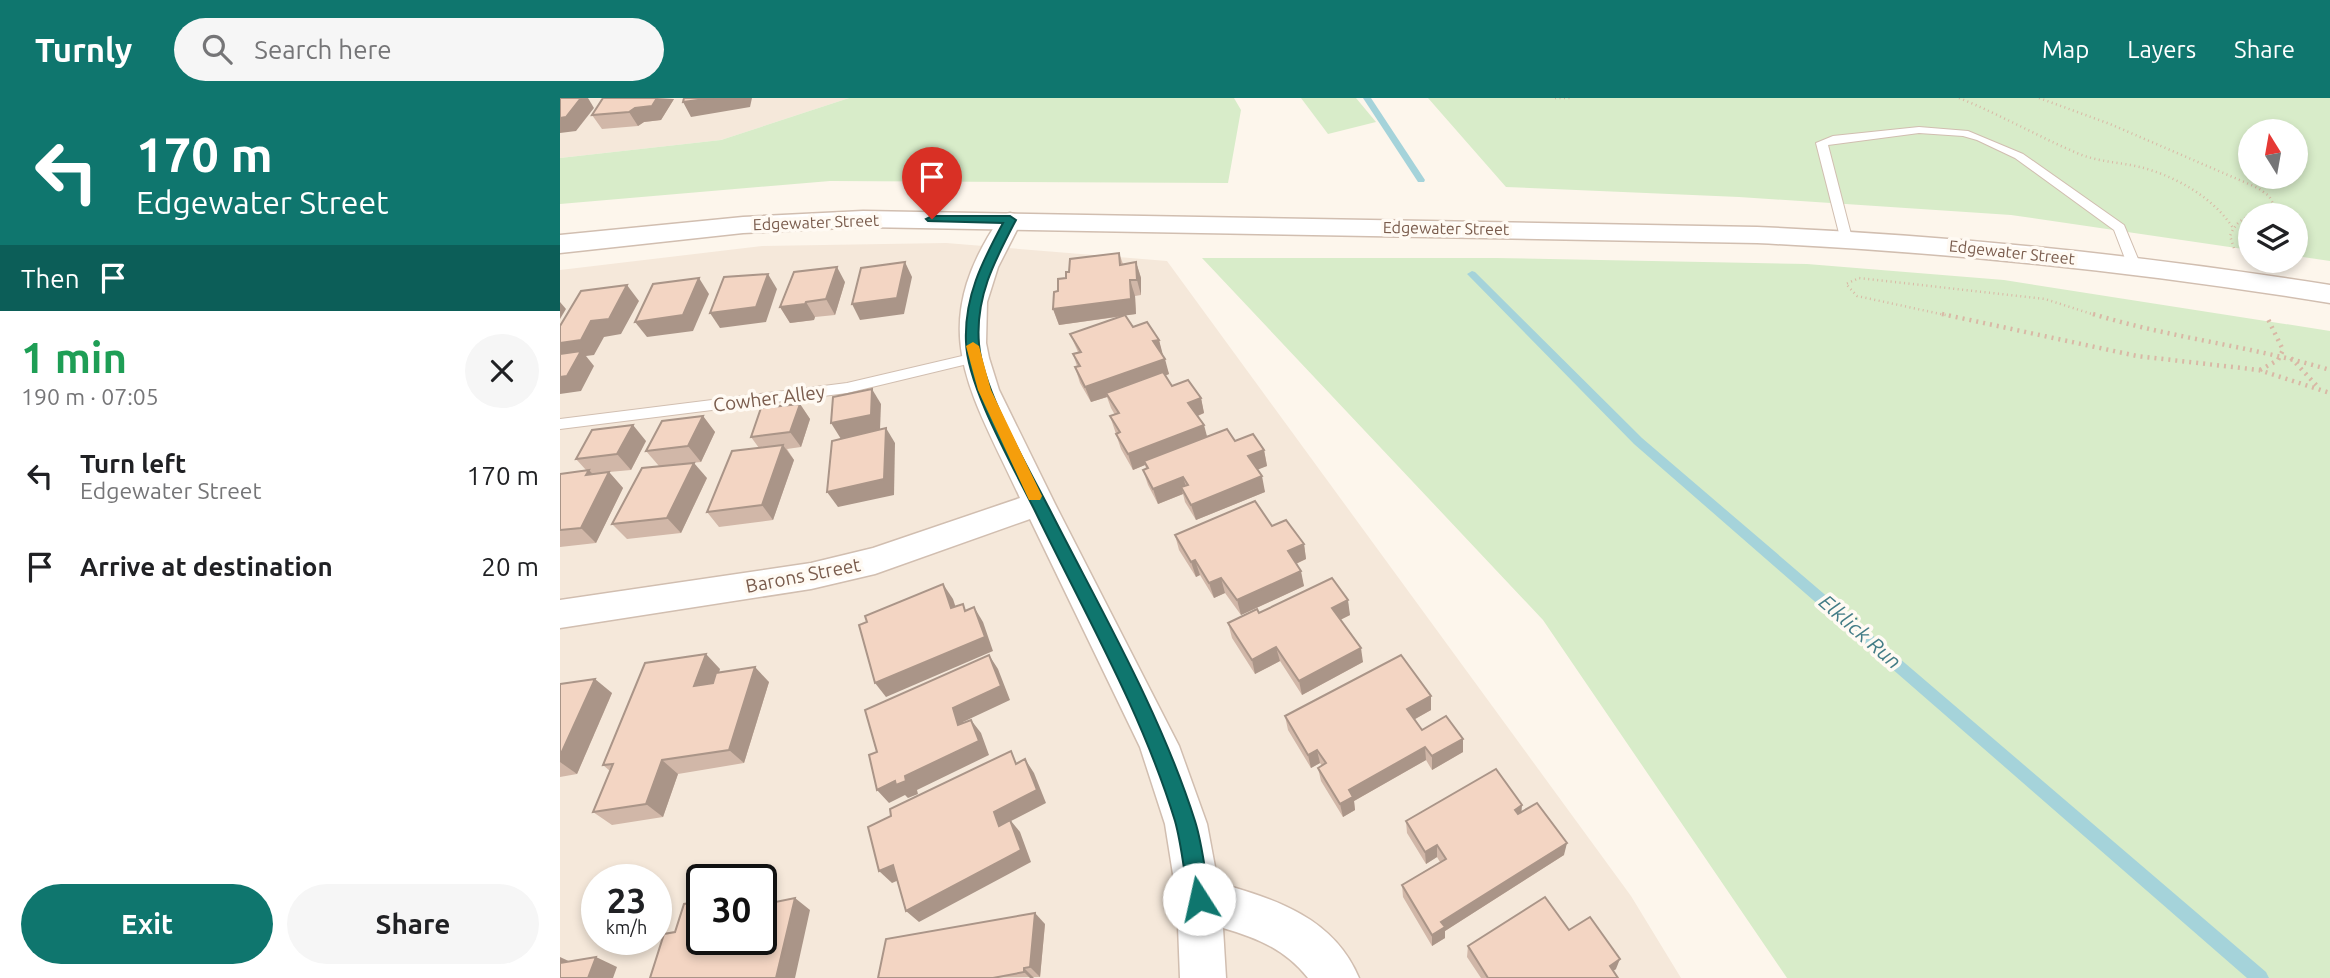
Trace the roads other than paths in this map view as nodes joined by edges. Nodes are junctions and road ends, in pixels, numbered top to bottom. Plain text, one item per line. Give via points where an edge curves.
1 (1010, 220) junction
2 (1846, 239) junction
3 (560, 244) edge
4 (2134, 266) junction
5 (2330, 294) edge
6 (975, 358) junction
7 (560, 424) edge
8 (1039, 505) junction
9 (560, 614) edge
10 (1199, 899) junction
11 (1203, 978) edge
12 (1336, 978) edge

1 - 2 street, Edgewater Street
1 - 3 street, Edgewater Street via 863,219 743,225
1 - 6 street via 985,267 974,302
2 - 4 street, Edgewater Street
2 - 4 lane via 1822,144 1833,139 1940,130 1981,138 2019,156 2120,228
4 - 5 street, Edgewater Street
6 - 7 lane, Cowher Alley via 847,388
6 - 8 street via 985,390
8 - 9 street, Barons Street via 875,561 811,576
8 - 10 street via 1159,746 1186,824
10 - 11 street
10 - 12 street via 1286,927 1317,950

